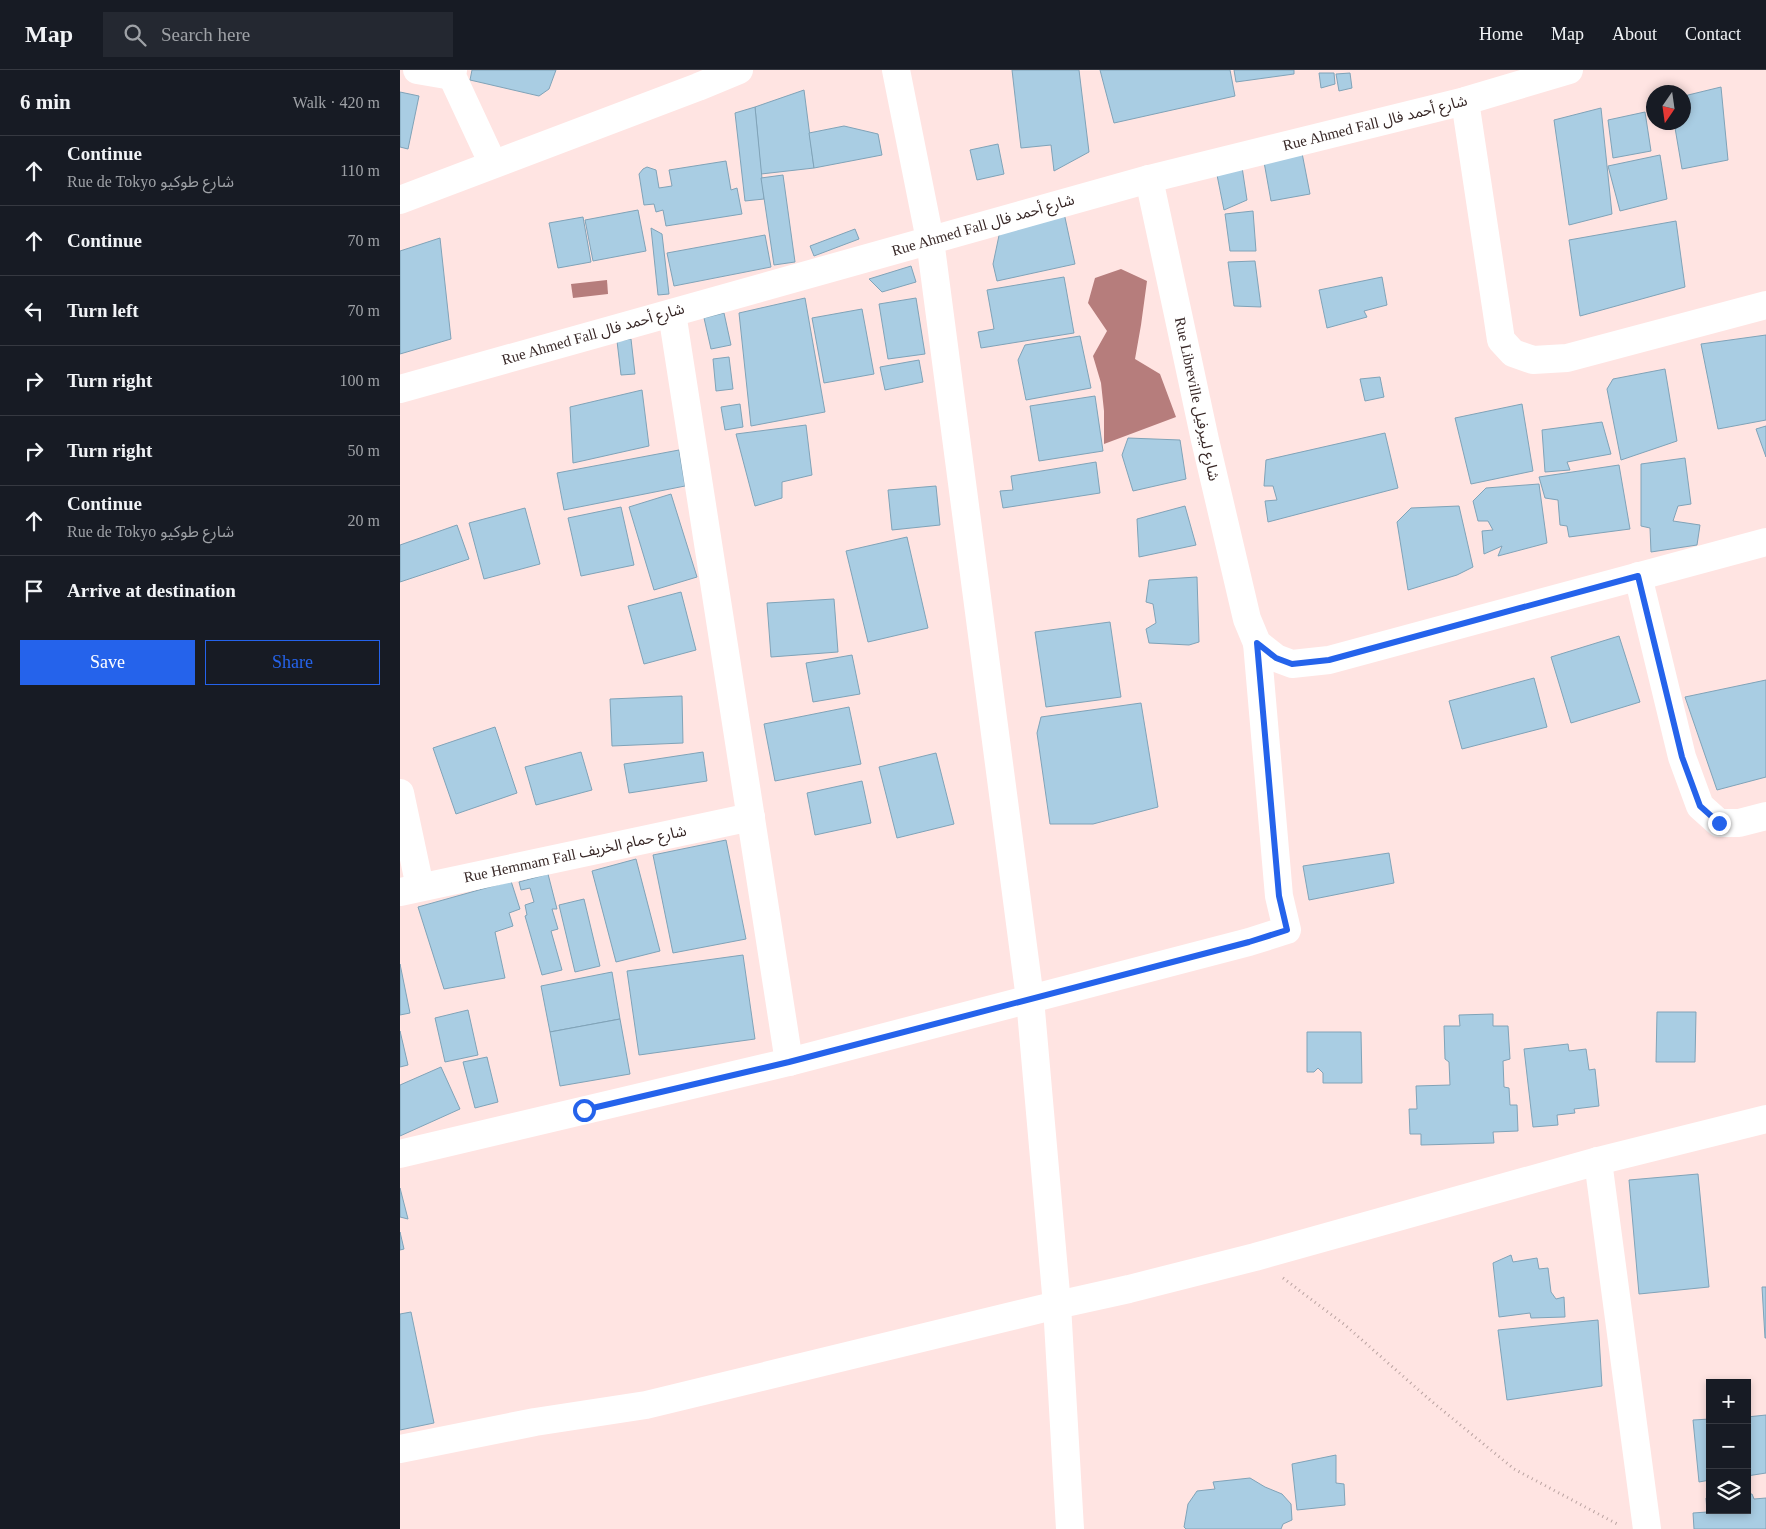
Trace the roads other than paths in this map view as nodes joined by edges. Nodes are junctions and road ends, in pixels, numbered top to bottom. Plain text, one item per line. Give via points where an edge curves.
1 (417, 70) edge
2 (739, 70) edge
3 (896, 70) edge
4 (1569, 70) edge
5 (453, 73) edge
6 (1465, 101) junction
7 (493, 164) junction
8 (1150, 179) junction
9 (400, 200) edge
10 (930, 240) junction
11 (1766, 304) edge
12 (672, 313) junction
13 (400, 389) edge
14 (1766, 542) edge
15 (1638, 576) junction
16 (1257, 643) junction
17 (400, 793) edge
18 (1766, 816) edge
19 (751, 817) junction
20 (410, 890) edge
21 (1030, 999) junction
22 (789, 1062) junction
23 (1766, 1119) edge
24 (400, 1154) edge
25 (1598, 1161) junction
26 (1057, 1305) junction
27 (400, 1449) edge
28 (1070, 1529) edge
29 (1647, 1529) edge

1 - 5 street
2 - 7 street
3 - 10 street
4 - 6 street, Rue Ahmed Fall شارع أحمد فال
5 - 7 street
6 - 8 street, Rue Ahmed Fall شارع أحمد فال
6 - 11 street via 1501,340 1512,353 1533,360 1567,358
7 - 9 street
8 - 10 street, Rue Ahmed Fall شارع أحمد فال
8 - 16 street, Rue Libreville شارع ليبرفيل via 1205,440 1247,619
10 - 12 street, Rue Ahmed Fall شارع أحمد فال
10 - 21 street
12 - 13 street, Rue Ahmed Fall شارع أحمد فال
12 - 19 street
14 - 15 street
15 - 16 street via 1329,660 1292,664 1276,658
15 - 18 street via 1682,757 1700,806 1719,823 1738,823
16 - 21 street via 1279,896 1287,930
17 - 20 street
19 - 20 street, Rue Hemmam Fall شارع حمام الخريف
19 - 22 street
21 - 22 street
21 - 26 street
22 - 24 street
23 - 25 street
25 - 26 street via 1255,1257
25 - 29 street
26 - 27 street via 646,1405 535,1422
26 - 28 street

